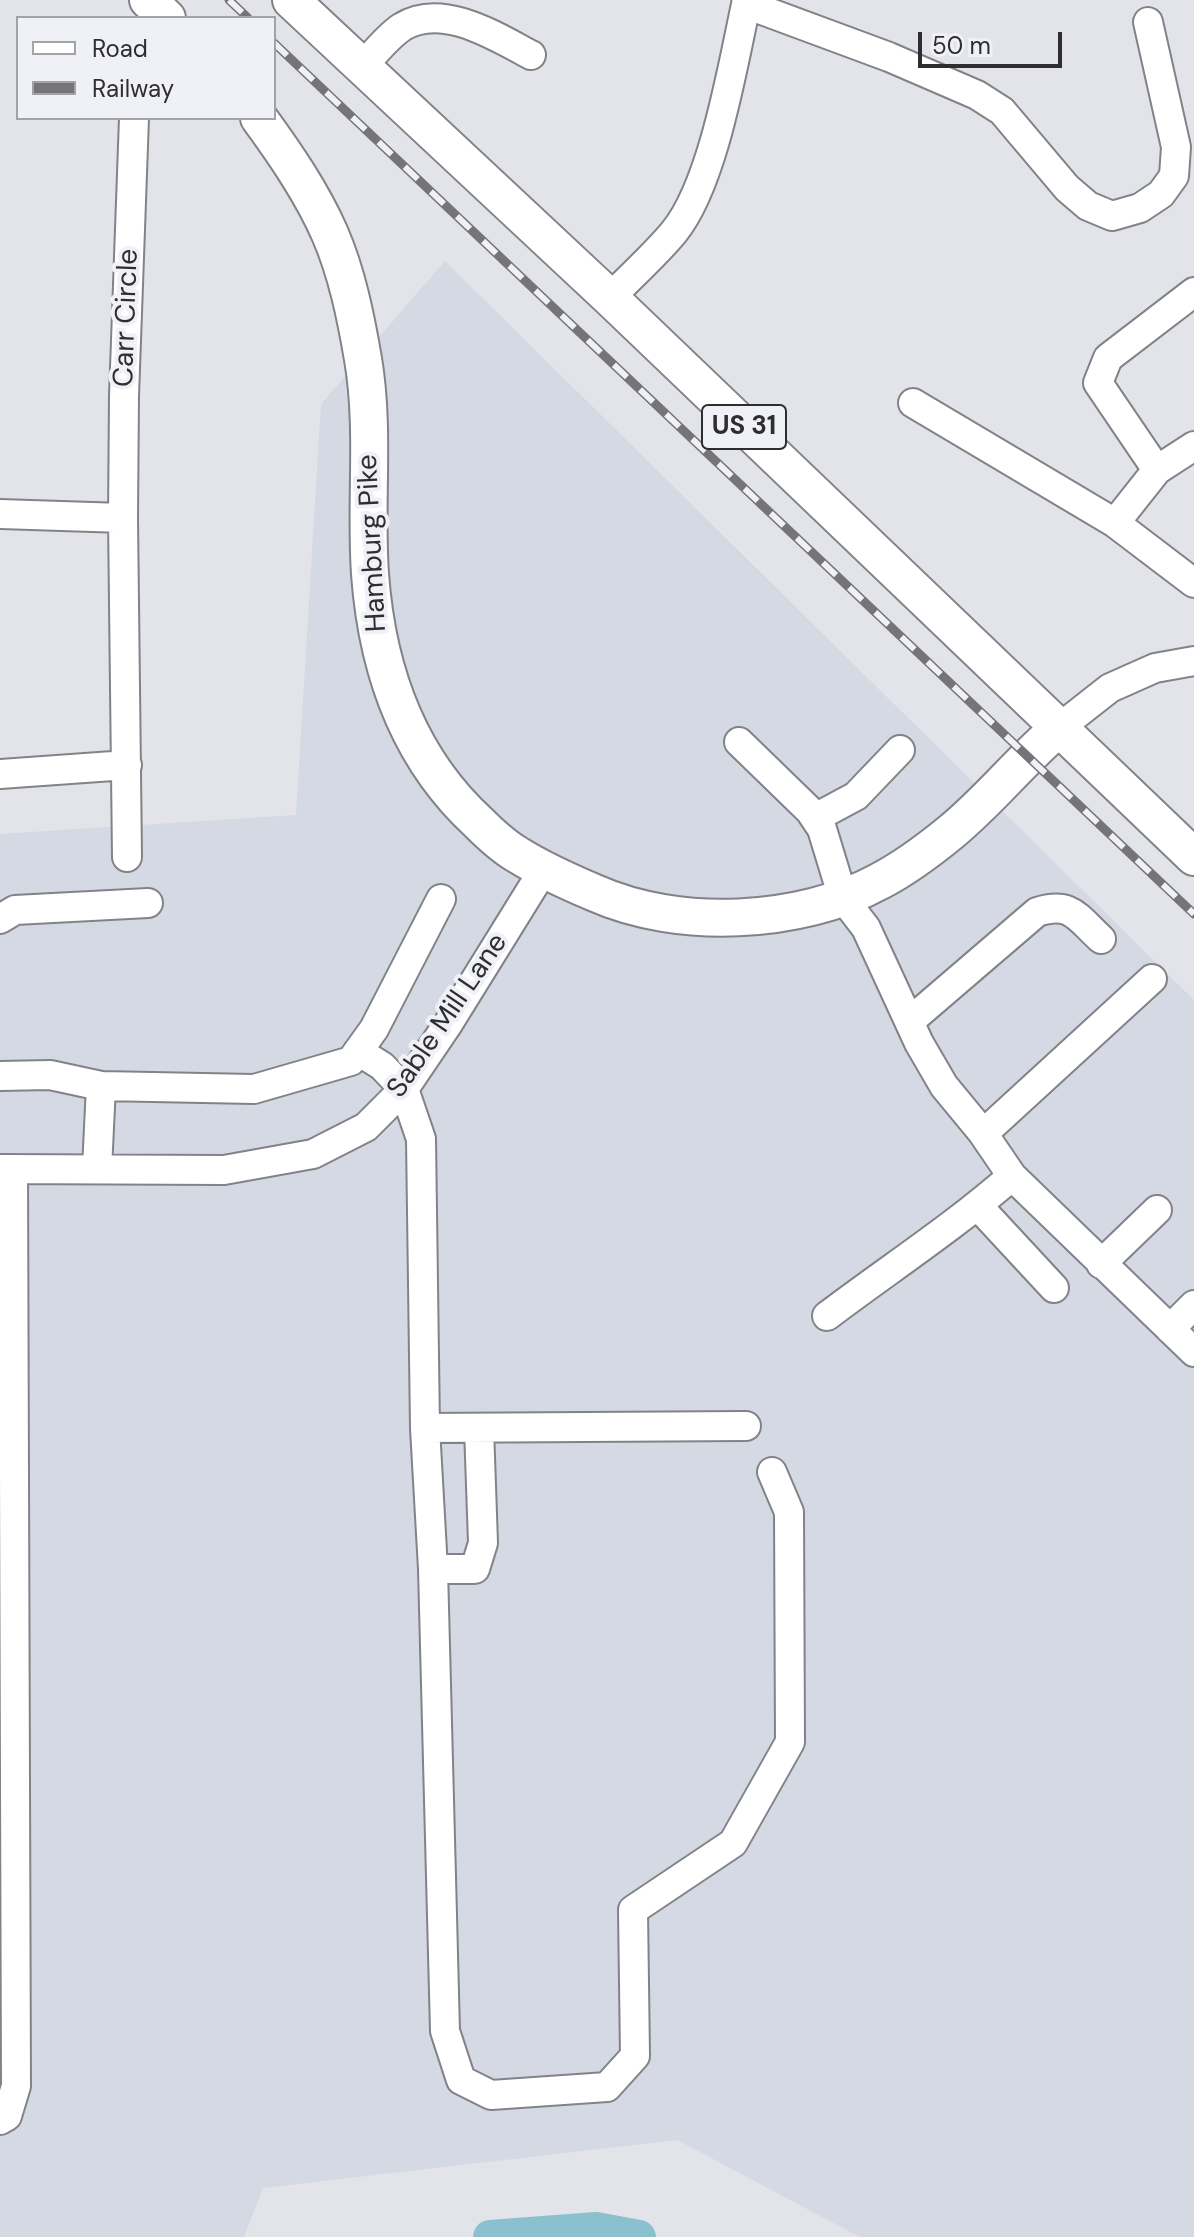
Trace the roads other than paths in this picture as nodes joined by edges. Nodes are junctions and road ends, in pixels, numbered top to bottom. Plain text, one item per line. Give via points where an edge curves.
1 (291, 0) edge
2 (747, 2) edge
3 (1148, 22) dead end
4 (531, 55) dead end
5 (362, 67) junction
6 (134, 120) edge
7 (260, 120) edge
8 (1194, 292) edge
9 (610, 298) junction
10 (913, 403) dead end
11 (1194, 446) edge
12 (1157, 470) junction
13 (0, 514) edge
14 (123, 518) junction
15 (1115, 523) junction
16 (1194, 583) edge
17 (1194, 661) edge
18 (1059, 728) junction
19 (739, 742) dead end
20 (900, 750) dead end
21 (127, 765) junction
22 (0, 774) edge
23 (815, 818) junction
24 (127, 857) dead end
25 (1194, 857) edge
26 (544, 869) junction
27 (843, 898) junction
28 (441, 899) dead end
29 (148, 903) dead end
30 (0, 919) edge
31 (1101, 939) dead end
32 (1152, 979) dead end
33 (910, 1021) junction
34 (358, 1051) junction
35 (0, 1076) edge
36 (101, 1086) junction
37 (404, 1089) junction
38 (984, 1133) junction
39 (6, 1169) edge
40 (97, 1169) junction
41 (1012, 1176) junction
42 (978, 1206) junction
43 (1157, 1210) dead end
44 (1101, 1264) junction
45 (1054, 1288) dead end
46 (1194, 1305) edge
47 (827, 1316) dead end
48 (1170, 1329) junction
49 (1194, 1352) edge
50 (746, 1426) dead end
51 (425, 1428) junction
52 (479, 1428) junction
53 (772, 1472) dead end
54 (7, 1546) edge
55 (433, 1569) junction
56 (7, 1650) edge
57 (8, 1836) edge
58 (0, 2120) edge

1 - 5 main road, US 31
2 - 3 street via 977,95 1002,111 1067,188 1088,206 1112,216 1140,208 1161,194 1174,176 1176,147
2 - 9 street via 717,131 693,201 675,231
4 - 5 street via 472,24 430,20 403,27
5 - 9 main road, US 31
6 - 14 street, Carr Circle
7 - 26 main road, Hamburg Pike via 311,196 349,291 364,363 370,573 389,686 425,760 458,804 515,854
8 - 12 street via 1108,358 1098,383
9 - 18 main road, US 31
10 - 15 street
11 - 12 street
12 - 15 street
13 - 14 street
14 - 21 street, Carr Circle
15 - 16 street
17 - 18 street via 1155,668 1110,688
18 - 25 main road, US 31
18 - 27 main road, Hamburg Pike via 943,838 880,881
19 - 23 street
20 - 23 street via 856,796
21 - 22 street
21 - 24 street, Carr Circle
23 - 27 street
26 - 27 main road, Hamburg Pike via 614,902 665,914 736,918
26 - 37 street, Sable Mill Lane
27 - 33 street via 866,928
28 - 34 street
29 - 30 street via 15,910
31 - 33 street via 1071,911 1055,906 1037,912
32 - 38 street
33 - 38 street via 944,1086
34 - 36 street via 351,1061 254,1089
34 - 37 street
35 - 36 street via 50,1075
36 - 40 street
37 - 40 street, Sable Mill Lane via 366,1127 313,1154 224,1170
37 - 51 street via 421,1139
38 - 41 street
39 - 40 street, Sable Mill Lane
39 - 54 street
41 - 42 street
41 - 44 street
42 - 45 street
42 - 47 street
43 - 44 street
44 - 48 street
46 - 48 street
48 - 49 street
50 - 52 street
51 - 52 street
51 - 55 street
52 - 55 street via 483,1543 475,1569
53 - 55 street via 789,1512 790,1742 733,1843 633,1910 635,2056 607,2087 491,2095 461,2080 445,2031
54 - 56 street
56 - 57 street
57 - 58 street via 16,2086 7,2116

